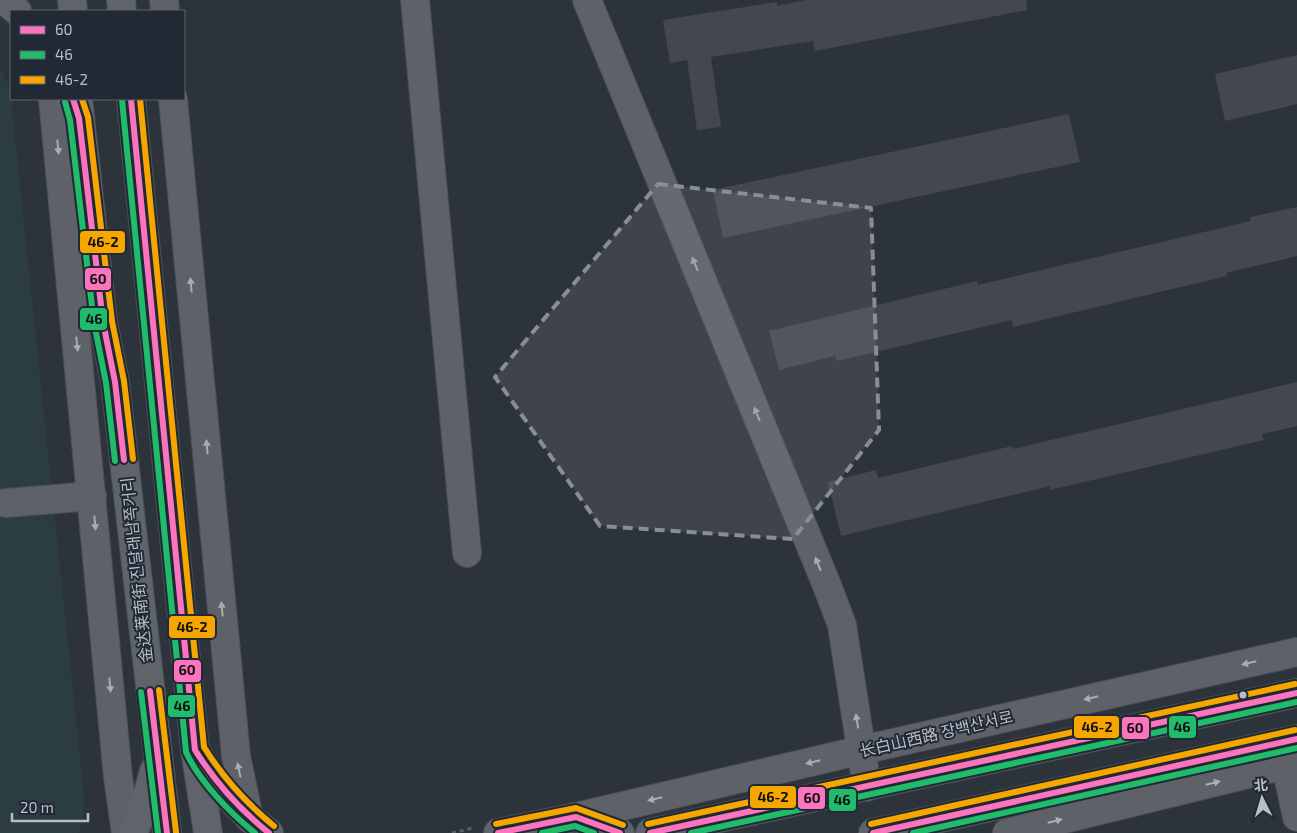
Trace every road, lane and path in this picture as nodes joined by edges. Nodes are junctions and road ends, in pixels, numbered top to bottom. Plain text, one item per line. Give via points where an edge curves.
1 (6, 0) edge
2 (415, 0) edge
3 (587, 0) edge
4 (16, 10) edge
5 (53, 100) edge
6 (131, 100) edge
7 (173, 100) edge
8 (77, 105) edge
9 (92, 496) junction
10 (6, 503) dead end
11 (467, 553) dead end
12 (1297, 652) edge
13 (1297, 693) edge
14 (195, 750) junction
15 (862, 750) junction
16 (1290, 752) edge
17 (157, 757) junction
18 (867, 787) junction
19 (1297, 817) edge
20 (576, 818) junction
21 (259, 825) edge
22 (126, 833) edge
23 (133, 833) edge
24 (167, 833) edge
25 (208, 833) edge
26 (498, 833) edge
27 (620, 833) edge
28 (650, 833) edge
29 (873, 833) edge
30 (1007, 833) edge

1 - 4 main road
2 - 11 street
15 -> 3 street via 842,625
5 -> 9 street
6 - 14 main road
21 -> 7 street via 236,756
8 - 17 main road, 金达莱南街 진달래남쪽거리 via 103,322 115,382
9 - 10 street
9 -> 22 street
12 -> 15 street, 长白山西路 장백산서로
13 - 18 main road
14 - 21 main road via 209,773
14 - 25 main road
15 - 18 street
15 -> 20 street, 长白山西路 장백산서로
16 - 19 street
16 - 29 main road
30 -> 16 street
17 - 23 main road via 144,807
17 - 24 main road, 金达莱南街 진달래남쪽거리
18 - 28 main road
20 - 26 main road
20 - 27 main road

